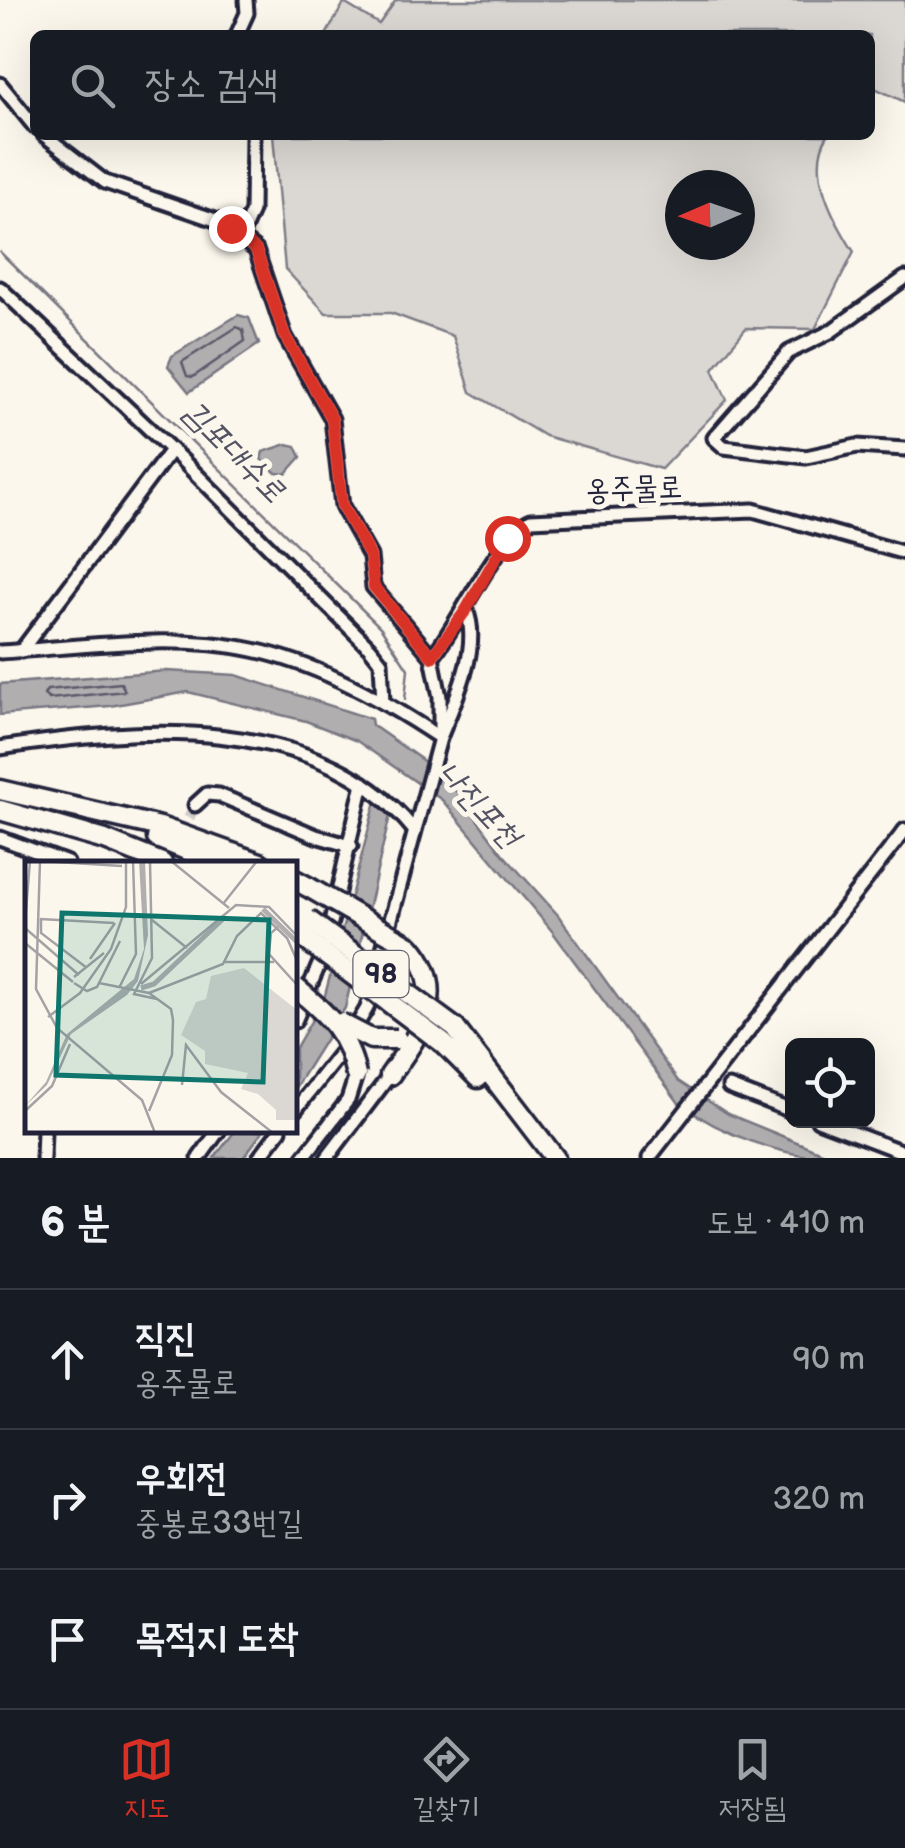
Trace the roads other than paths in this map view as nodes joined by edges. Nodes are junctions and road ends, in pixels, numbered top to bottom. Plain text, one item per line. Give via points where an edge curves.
1 (246, 0) edge
2 (239, 30) edge
3 (0, 84) edge
4 (30, 121) edge
5 (50, 140) edge
6 (253, 140) edge
7 (242, 236) junction
8 (905, 278) edge
9 (0, 288) edge
10 (905, 449) edge
11 (171, 450) junction
12 (905, 553) edge
13 (466, 610) junction
14 (21, 651) junction
15 (0, 652) edge
16 (432, 657) junction
17 (383, 702) junction
18 (440, 742) junction
19 (0, 748) edge
20 (363, 783) junction
21 (0, 790) edge
22 (195, 805) dead end
23 (82, 809) junction
24 (0, 810) edge
25 (416, 825) junction
26 (60, 826) junction
27 (905, 830) edge
28 (0, 838) edge
29 (351, 846) junction
30 (51, 860) edge
31 (132, 861) edge
32 (156, 861) edge
33 (213, 861) edge
34 (254, 861) edge
35 (303, 884) edge
36 (299, 924) edge
37 (298, 989) edge
38 (298, 1015) edge
39 (428, 1018) junction
40 (336, 1020) junction
41 (449, 1035) junction
42 (390, 1074) joint
43 (356, 1075) joint
44 (729, 1087) dead end
45 (298, 1106) edge
46 (785, 1108) edge
47 (839, 1128) edge
48 (217, 1133) edge
49 (278, 1133) edge
50 (905, 1153) edge
51 (198, 1158) edge
52 (260, 1158) edge
53 (303, 1158) edge
54 (327, 1158) edge
55 (543, 1158) edge
56 (554, 1158) edge
57 (649, 1158) edge

1 - 2 street
3 - 4 street
5 - 7 street via 105,182 204,215
6 - 7 street via 252,211
7 - 16 street via 256,250 285,336 332,419 342,506 370,556 374,587
8 - 10 street via 830,332 789,352 714,438 724,446 806,457 857,446
9 - 11 street
11 - 14 street
11 - 17 street via 370,648 380,662
12 - 13 street, 옹주물로 via 754,510 532,520 507,538
13 - 16 street, 옹주물로
13 - 18 street via 472,624 461,684
14 - 15 street
14 - 17 street via 235,647 270,654
16 - 18 street
17 - 18 street
18 - 25 street
19 - 20 street via 129,735 216,735 307,758
20 - 25 street
20 - 29 street
21 - 23 highway
22 - 29 street via 207,794 219,795
23 - 33 highway
23 - 34 highway via 160,827
24 - 26 highway
25 - 45 street via 361,1022
26 - 31 highway
26 - 32 highway
27 - 57 street
28 - 30 street
29 - 38 street via 324,953
35 - 39 highway, bridge via 410,946 428,972
36 - 41 highway, 98, bridge
37 - 40 highway, bridge
39 - 40 highway, bridge via 396,1039 371,1039
39 - 42 highway
40 - 43 highway, bridge
41 - 55 highway
41 - 56 highway
42 - 54 street
43 - 53 street via 348,1100
44 - 46 street
47 - 50 street
48 - 51 street
49 - 52 street

